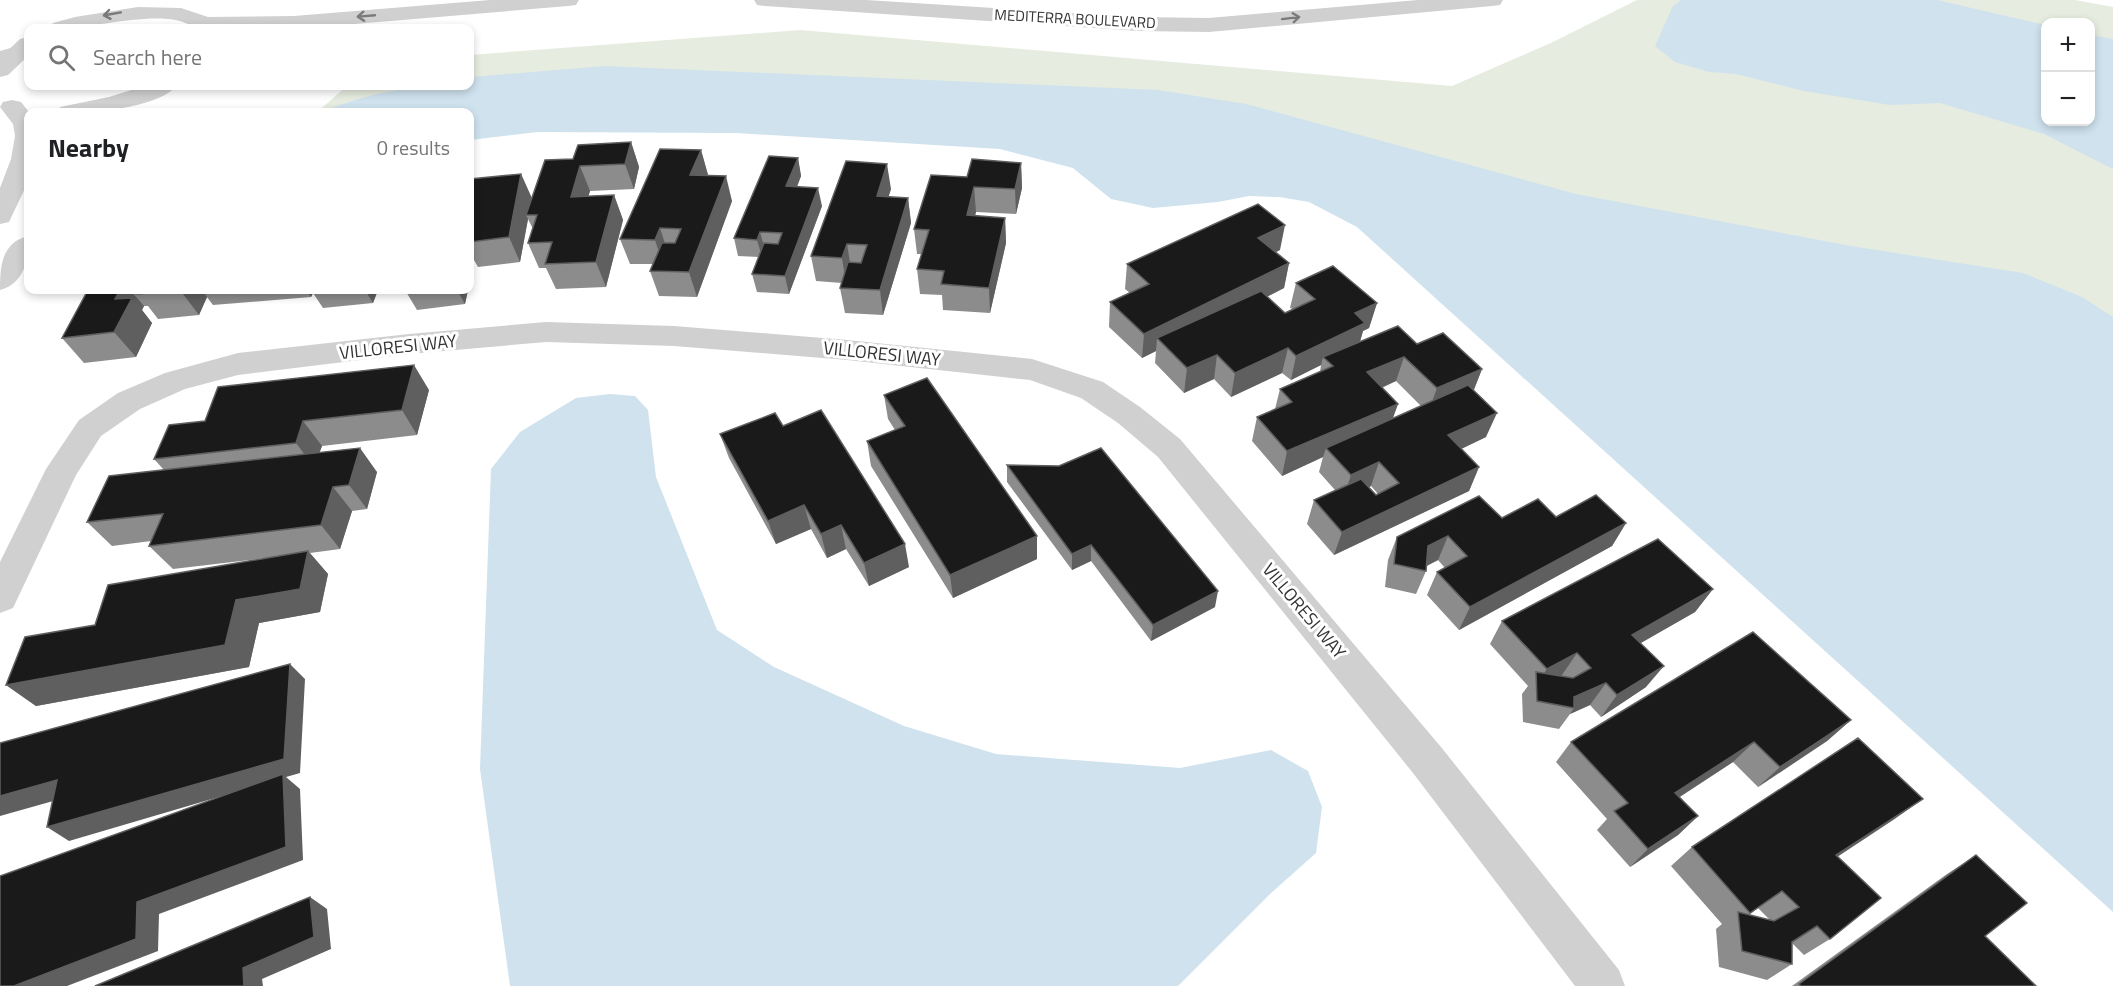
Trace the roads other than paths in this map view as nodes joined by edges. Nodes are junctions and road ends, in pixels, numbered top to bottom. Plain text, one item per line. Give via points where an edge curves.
1 (87, 0) edge
2 (568, 0) edge
3 (765, 0) edge
4 (1280, 0) edge
5 (1492, 0) edge
6 (508, 6) junction
7 (193, 17) edge
8 (60, 24) edge
9 (75, 24) edge
10 (408, 24) edge
11 (1170, 24) junction
12 (16, 49) edge
13 (0, 70) edge
14 (157, 90) edge
15 (6, 102) edge
16 (130, 105) edge
17 (29, 108) edge
18 (103, 108) edge
19 (24, 124) edge
20 (24, 151) edge
21 (0, 216) edge
22 (24, 250) edge
23 (0, 281) edge
24 (0, 598) edge
25 (1603, 986) edge

1 - 8 street
2 - 6 street
3 - 11 street, MEDITERRA BOULEVARD
4 - 11 street, MEDITERRA BOULEVARD via 1230,14
11 -> 5 street, MEDITERRA BOULEVARD via 1260,22
6 -> 7 street via 294,23
6 - 10 street
7 -> 9 street via 166,10 139,10
12 - 13 street
14 - 16 street
15 - 17 street
15 - 19 street
16 - 18 street
20 - 21 street
22 - 23 street
24 - 25 street, VILLORESI WAY via 62,469 90,428 129,401 238,364 546,332 674,336 1032,370 1092,390 1169,448 1427,760

